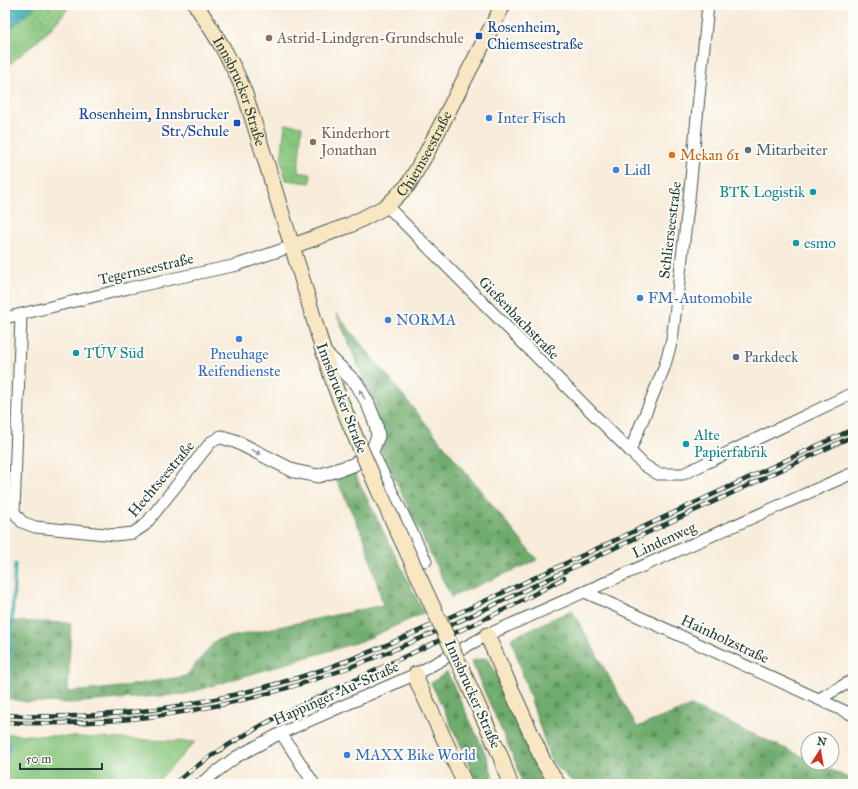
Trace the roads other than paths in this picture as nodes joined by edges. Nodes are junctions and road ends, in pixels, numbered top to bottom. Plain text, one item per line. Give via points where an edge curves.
1 (196, 5) edge
2 (503, 5) edge
3 (708, 5) edge
4 (387, 206) junction
5 (293, 246) junction
6 (21, 314) junction
7 (5, 318) edge
8 (323, 350) junction
9 (853, 392) edge
10 (221, 437) joint
11 (372, 451) junction
12 (630, 451) junction
13 (853, 473) edge
14 (9, 511) edge
15 (426, 561) dead end
16 (585, 592) junction
17 (487, 635) junction
18 (416, 674) junction
19 (853, 680) edge
20 (819, 699) junction
21 (853, 715) edge
22 (281, 733) junction
23 (200, 784) edge
24 (314, 784) edge
25 (465, 784) edge
26 (510, 784) edge
27 (558, 784) edge

1 - 5 main road, Innsbrucker Straße via 222,44 239,78
2 - 4 main road, Chiemseestraße via 426,154 408,185
3 - 12 street, Schlierseestraße via 672,340 664,368
4 - 5 main road, Chiemseestraße via 350,225
4 - 12 street, Gießenbachstraße
5 - 6 street, Tegernseestraße via 237,264
5 - 8 main road, Innsbrucker Straße
6 - 7 street, Tegernseestraße
6 - 14 street, Hechtseestraße
11 -> 8 street via 378,436 368,404 357,384
8 - 26 main road, Innsbrucker Straße, bridge via 352,429 500,755
9 - 12 street, Gießenbachstraße via 683,474 658,474
10 -> 11 street via 236,441 294,471 318,476 353,465
10 - 14 street, Hechtseestraße via 211,442 145,525 133,533 115,534 35,527 22,522
11 - 15 street
13 - 16 street, Lindenweg
16 - 17 street, Lindenweg
16 - 20 street, Hainholzstraße
17 - 18 street, Happinger-Au-Straße
17 - 27 main road via 545,765
18 - 22 street, Happinger-Au-Straße
18 - 25 main road
19 - 20 street
20 - 21 street, Hainholzstraße
22 - 23 street, Happinger-Au-Straße via 236,757
22 - 24 street

